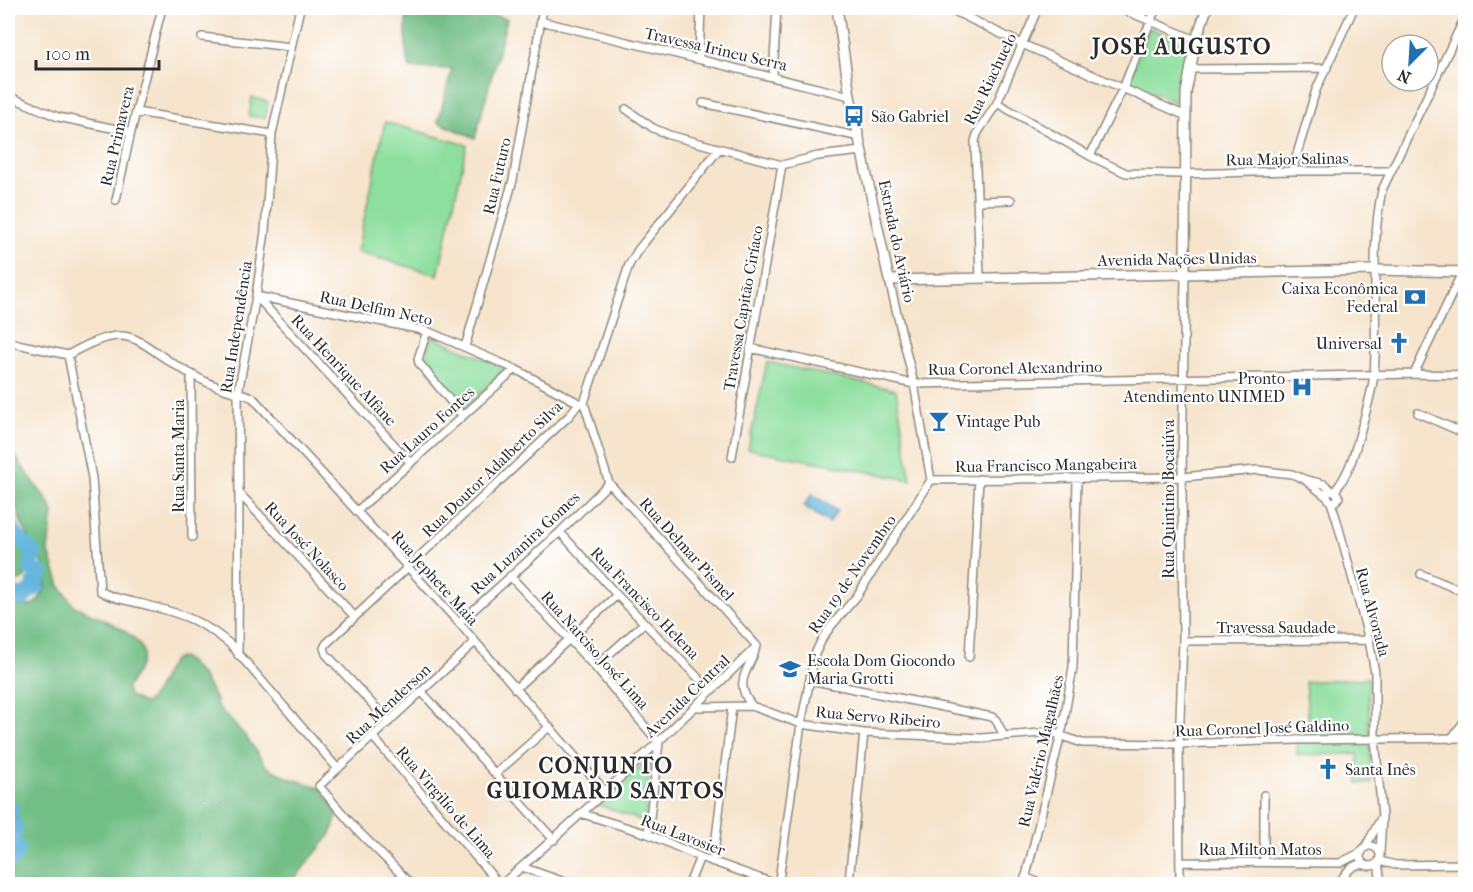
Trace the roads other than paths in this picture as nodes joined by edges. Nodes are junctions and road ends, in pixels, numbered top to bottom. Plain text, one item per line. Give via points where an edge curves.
1 (162, 8) edge
2 (300, 8) edge
3 (543, 8) edge
4 (701, 8) edge
5 (777, 8) edge
6 (837, 8) edge
7 (948, 8) edge
8 (1038, 8) edge
9 (1119, 8) edge
10 (1140, 8) edge
11 (1156, 8) edge
12 (1207, 8) edge
13 (1354, 8) edge
14 (1466, 15) edge
15 (1142, 16) junction
16 (1150, 20) junction
17 (540, 21) junction
18 (202, 37) dead end
19 (1196, 40) junction
20 (1022, 44) junction
21 (291, 47) junction
22 (699, 59) junction
23 (1327, 68) junction
24 (1190, 69) junction
25 (774, 76) junction
26 (1123, 88) junction
27 (8, 96) edge
28 (850, 96) junction
29 (703, 103) dead end
30 (997, 103) junction
31 (626, 109) dead end
32 (136, 112) junction
33 (1186, 116) junction
34 (131, 132) junction
35 (272, 134) junction
36 (860, 138) junction
37 (719, 149) junction
38 (862, 151) junction
39 (1090, 156) junction
40 (782, 165) junction
41 (1292, 171) junction
42 (1390, 171) junction
43 (1184, 174) junction
44 (116, 200) dead end
45 (1011, 200) dead end
46 (978, 201) junction
47 (1464, 269) edge
48 (1375, 270) junction
49 (1185, 275) junction
50 (980, 277) junction
51 (889, 280) junction
52 (256, 296) junction
53 (427, 331) junction
54 (8, 342) edge
55 (465, 347) junction
56 (750, 348) junction
57 (68, 355) junction
58 (514, 369) junction
59 (191, 374) junction
60 (1414, 374) junction
61 (1374, 375) junction
62 (1466, 375) edge
63 (1184, 377) junction
64 (914, 384) junction
65 (238, 393) junction
66 (581, 403) junction
67 (1418, 413) dead end
68 (462, 415) junction
69 (1466, 434) edge
70 (732, 456) dead end
71 (411, 463) junction
72 (1182, 477) junction
73 (1077, 478) junction
74 (979, 479) junction
75 (931, 480) junction
76 (609, 483) junction
77 (239, 493) junction
78 (1333, 496) junction
79 (357, 511) junction
80 (560, 532) junction
81 (192, 537) dead end
82 (407, 568) junction
83 (1421, 574) dead end
84 (510, 576) junction
85 (1466, 593) edge
86 (617, 595) junction
87 (355, 617) junction
88 (459, 623) junction
89 (644, 623) junction
90 (568, 639) junction
91 (1369, 640) junction
92 (1183, 641) junction
93 (475, 642) junction
94 (757, 646) junction
95 (238, 655) junction
96 (969, 657) dead end
97 (595, 668) junction
98 (728, 675) junction
99 (810, 680) junction
100 (742, 683) junction
101 (515, 689) junction
102 (711, 691) junction
103 (422, 692) junction
104 (752, 705) junction
105 (732, 706) junction
106 (696, 707) junction
107 (1466, 719) edge
108 (389, 722) junction
109 (801, 724) junction
110 (549, 727) junction
111 (864, 733) junction
112 (1060, 735) junction
113 (1004, 736) junction
114 (373, 737) junction
115 (1375, 738) junction
116 (1466, 738) edge
117 (1451, 739) junction
118 (659, 743) junction
119 (1179, 744) junction
120 (338, 769) junction
121 (495, 774) junction
122 (605, 791) junction
123 (1264, 795) dead end
124 (583, 814) junction
125 (1382, 818) junction
126 (648, 834) junction
127 (554, 840) junction
128 (1363, 850) junction
129 (700, 857) junction
130 (713, 862) junction
131 (1180, 862) junction
132 (1264, 862) junction
133 (1375, 862) junction
134 (1466, 864) edge
135 (522, 867) junction
136 (1344, 867) junction
137 (849, 881) dead end
138 (1024, 881) edge
139 (773, 883) edge
140 (411, 885) edge
141 (500, 885) edge
142 (570, 885) edge
143 (689, 885) edge
144 (1042, 885) edge
145 (1180, 885) edge
146 (1338, 885) edge
147 (1381, 885) edge

1 - 32 street, Rua Primavera
2 - 21 street, Rua Independência
3 - 17 street, Rua Futuro
4 - 22 street
5 - 25 street
6 - 28 street, Estrada do Aviário
7 - 20 street
8 - 20 street, Rua Riachuelo
9 - 15 street
10 - 15 street
11 - 16 street
12 - 19 street, Rua Quintino Bocaiúva
13 - 23 street
14 - 42 street
15 - 16 street
16 - 19 street
16 - 26 street
17 - 22 street, Travessa Irineu Serra
17 - 55 street, Rua Futuro via 513,180
18 - 21 street
19 - 24 street, Rua Quintino Bocaiúva
20 - 26 street
20 - 30 street, Rua Riachuelo
21 - 35 street, Rua Independência
22 - 25 street, Travessa Irineu Serra
23 - 24 street
23 - 41 street via 1306,118
24 - 33 street, Rua Quintino Bocaiúva
25 - 28 street, Travessa Irineu Serra
26 - 33 street
26 - 39 street
27 - 34 street via 58,117
28 - 36 street, Estrada do Aviário
29 - 36 street
30 - 39 street, Rua Major Salinas
30 - 46 street, Rua Riachuelo via 975,141
31 - 37 street via 653,128
32 - 34 street, Rua Primavera
32 - 35 street
33 - 43 street, Rua Quintino Bocaiúva
34 - 44 street, Rua Primavera
35 - 52 street, Rua Independência
36 - 38 street, Estrada do Aviário
37 - 40 street
37 - 66 street via 629,265
38 - 40 street
38 - 51 street, Estrada do Aviário
39 - 43 street, Rua Major Salinas via 1126,173
40 - 56 street, Travessa Capitão Ciríaco
41 - 42 street, Rua Major Salinas
41 - 43 street, Rua Major Salinas
42 - 48 street via 1378,211
43 - 49 street, Rua Quintino Bocaiúva
45 - 46 street
46 - 50 street, Rua Riachuelo
47 - 48 street, Avenida Nações Unidas
47 - 60 street
48 - 49 street, Avenida Nações Unidas
48 - 61 street
49 - 50 street, Avenida Nações Unidas
49 - 63 street, Rua Quintino Bocaiúva
50 - 51 street, Avenida Nações Unidas
51 - 64 street, Estrada do Aviário
52 - 53 street, Rua Delfim Neto
52 - 65 street, Rua Independência
52 - 71 street, Rua Henrique Alfane
53 - 55 street, Rua Delfim Neto
53 - 68 street via 419,363
54 - 57 street
55 - 58 street, Rua Delfim Neto
56 - 64 street, Rua Coronel Alexandrino
56 - 70 street, Travessa Capitão Ciríaco
57 - 59 street, Rua Jephete Maia via 112,335 122,335 143,343
57 - 95 street via 92,478 100,591 202,623
58 - 66 street, Rua Delfim Neto
58 - 68 street, Rua Lauro Fontes
59 - 65 street, Rua Jephete Maia
59 - 81 street, Rua Santa Maria
60 - 61 street, Rua Coronel Alexandrino
60 - 62 street, Rua Coronel Alexandrino
61 - 63 street, Rua Coronel Alexandrino
61 - 78 street via 1350,470
63 - 64 street, Rua Coronel Alexandrino
63 - 72 street, Rua Quintino Bocaiúva
64 - 75 street, Estrada do Aviário
65 - 77 street, Rua Independência
65 - 79 street, Rua Jephete Maia via 253,398
66 - 76 street, Rua Delmar Pismel
66 - 82 street, Rua Doutor Adalberto Silva
67 - 69 street
68 - 71 street, Rua Lauro Fontes
71 - 79 street, Rua Lauro Fontes
72 - 73 street, Rua Francisco Mangabeira
72 - 78 street, Rua Francisco Mangabeira via 1257,470 1292,474
72 - 92 street, Rua Quintino Bocaiúva
73 - 74 street, Rua Francisco Mangabeira
73 - 112 street, Rua Valério Magalhães via 1073,667
74 - 75 street, Rua Francisco Mangabeira
74 - 96 street
75 - 99 street, Rua 19 de Novembro via 857,596 823,637
76 - 80 street, Rua Luzanira Gomes
76 - 94 street, Rua Delmar Pismel
77 - 87 street, Rua José Nolasco
77 - 95 street, Rua Independência
78 - 91 street, Rua Alvorada
79 - 82 street, Rua Jephete Maia
80 - 84 street, Rua Luzanira Gomes
80 - 86 street, Rua Francisco Helena
82 - 87 street, Rua Doutor Adalberto Silva
82 - 88 street, Rua Jephete Maia
83 - 85 street
84 - 88 street, Rua Luzanira Gomes
84 - 90 street, Rua Narciso José Lima
86 - 89 street, Rua Francisco Helena
86 - 90 street
87 - 108 street, Rua Doutor Adalberto Silva via 324,648
88 - 93 street, Rua Jephete Maia
89 - 97 street
89 - 102 street, Rua Francisco Helena
90 - 97 street, Rua Narciso José Lima
90 - 101 street
91 - 92 street, Travessa Saudade
91 - 115 street, Rua Alvorada via 1375,673
92 - 119 street, Rua Quintino Bocaiúva
93 - 101 street, Rua Jephete Maia
93 - 103 street, Rua Menderson
94 - 98 street, Avenida Central
94 - 100 street
95 - 120 street
97 - 118 street, Rua Narciso José Lima
98 - 100 street
98 - 102 street, Avenida Central
99 - 109 street, Rua 19 de Novembro
99 - 113 street via 992,717
100 - 104 street via 743,694
101 - 110 street, Rua Jephete Maia
102 - 106 street, Avenida Central
103 - 108 street, Rua Menderson
103 - 121 street
104 - 105 street, Rua Servo Ribeiro
104 - 109 street, Rua Servo Ribeiro
105 - 106 street, Rua Servo Ribeiro
105 - 130 street
106 - 118 street, Avenida Central
107 - 117 street
108 - 114 street, Rua Menderson
109 - 111 street, Rua Servo Ribeiro
109 - 139 street, Rua 19 de Novembro via 780,876
110 - 121 street
110 - 122 street, Rua Jephete Maia
111 - 113 street, Rua Servo Ribeiro
111 - 137 street
112 - 113 street, Rua Servo Ribeiro via 1051,732
112 - 119 street, Rua Coronel José Galdino via 1082,743
112 - 138 street, Rua Valério Magalhães
114 - 120 street, Rua Menderson
114 - 141 street, Rua Virgilío de Lima
115 - 117 street, Rua Coronel José Galdino
115 - 119 street, Rua Coronel José Galdino
115 - 125 street, Rua Alvorada
116 - 117 street, Rua Coronel José Galdino
118 - 122 street, Avenida Central
118 - 126 street
119 - 131 street, Rua Quintino Bocaiúva
120 - 140 street, Rua Menderson via 319,786
121 - 127 street
122 - 124 street, Avenida Central
123 - 132 street
124 - 126 street, Rua Lavosier
124 - 127 street, Avenida Central
125 - 128 street
125 - 133 street, Rua Alvorada
126 - 129 street, Rua Lavosier
127 - 135 street, Avenida Central
128 - 133 street via 1361,860
128 - 133 street via 1376,847
128 - 136 street, Rua Milton Matos
129 - 130 street, Rua Lavosier
129 - 143 street
130 - 139 street, Rua Lavosier
131 - 132 street, Rua Milton Matos
131 - 145 street, Rua Quintino Bocaiúva
132 - 136 street, Rua Milton Matos
133 - 134 street
133 - 136 street
133 - 147 street
135 - 141 street, Avenida Central
135 - 142 street
136 - 146 street
138 - 144 street

